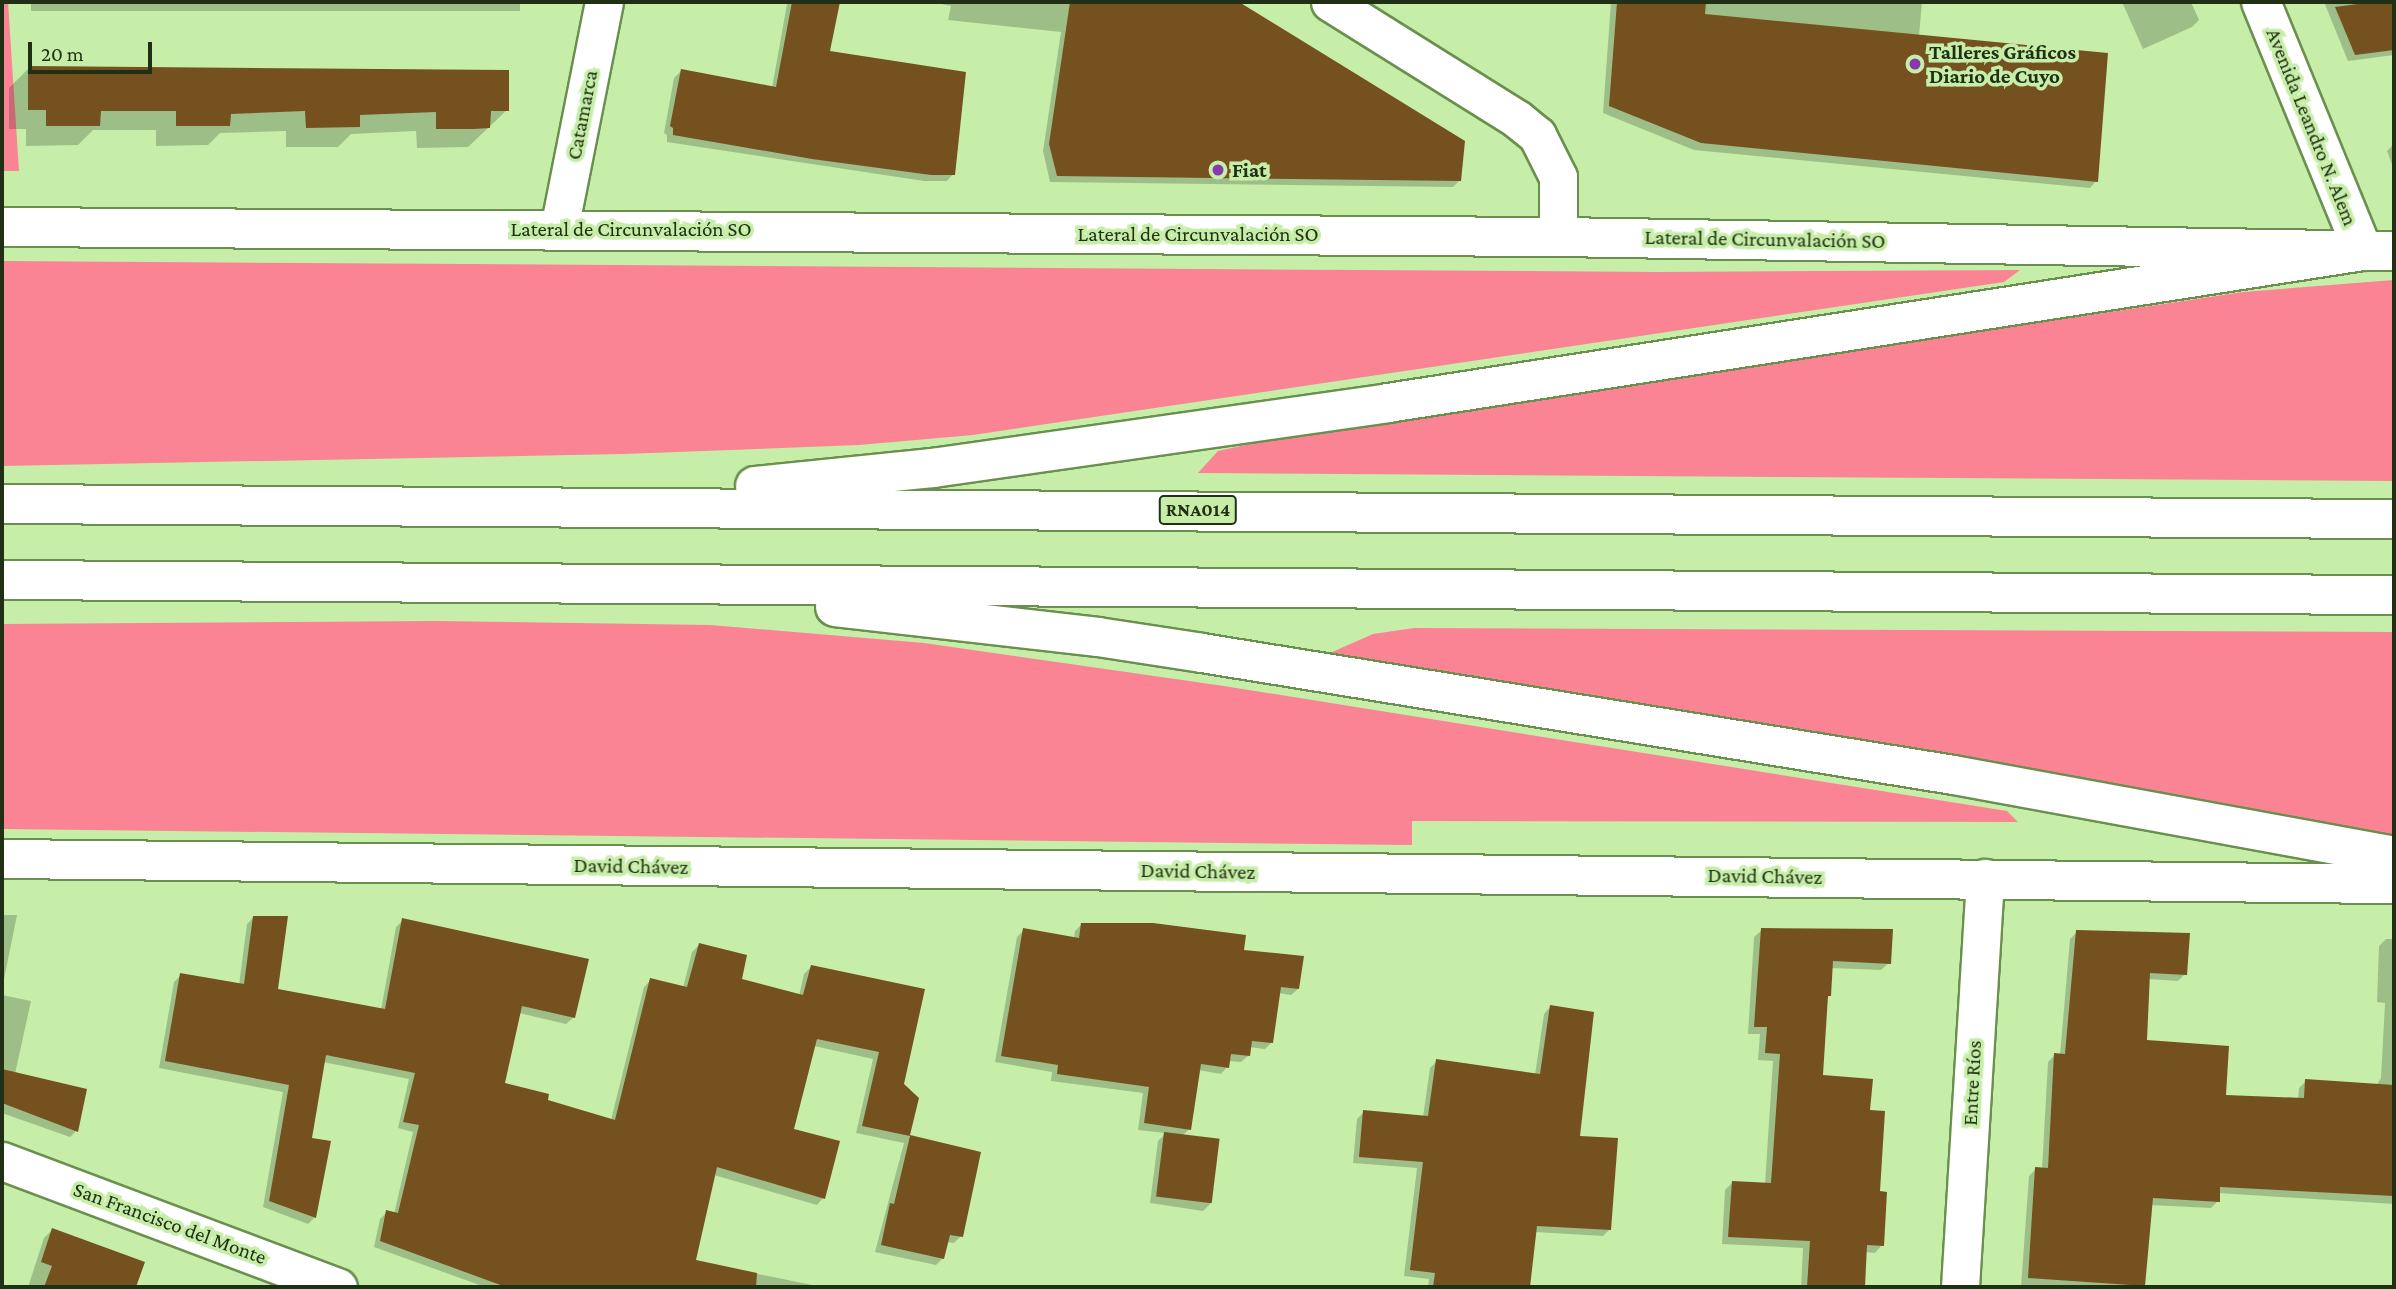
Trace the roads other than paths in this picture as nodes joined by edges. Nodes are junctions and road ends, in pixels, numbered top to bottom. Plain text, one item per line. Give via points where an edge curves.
1 (604, 2) edge
2 (1330, 2) edge
3 (2261, 2) edge
4 (2, 227) edge
5 (559, 229) junction
6 (1558, 237) junction
7 (2379, 251) edge
8 (2, 504) edge
9 (556, 506) junction
10 (2394, 519) edge
11 (2, 580) edge
12 (617, 584) junction
13 (2394, 594) edge
14 (2394, 856) edge
15 (2, 859) edge
16 (1985, 878) junction
17 (2394, 884) edge
18 (2, 1161) edge
19 (257, 1272) edge
20 (338, 1287) edge
21 (1960, 1287) edge

1 - 5 street, Catamarca
2 - 6 street via 1538,135 1558,177
3 - 7 main road, Avenida Leandro N. Alem
4 - 5 main road, Lateral de Circunvalación SO
5 - 6 main road, Lateral de Circunvalación SO
6 - 7 main road, Lateral de Circunvalación SO
7 - 9 main road via 933,468
8 - 9 main road, RNA014
9 - 10 main road, RNA014
11 - 12 main road
12 - 13 main road
12 - 14 main road via 955,620 1202,653 1954,775
15 - 16 main road, David Chávez
16 - 17 main road, David Chávez
16 - 21 street, Entre Ríos
18 - 19 street, San Francisco del Monte
19 - 20 street, San Francisco del Monte

